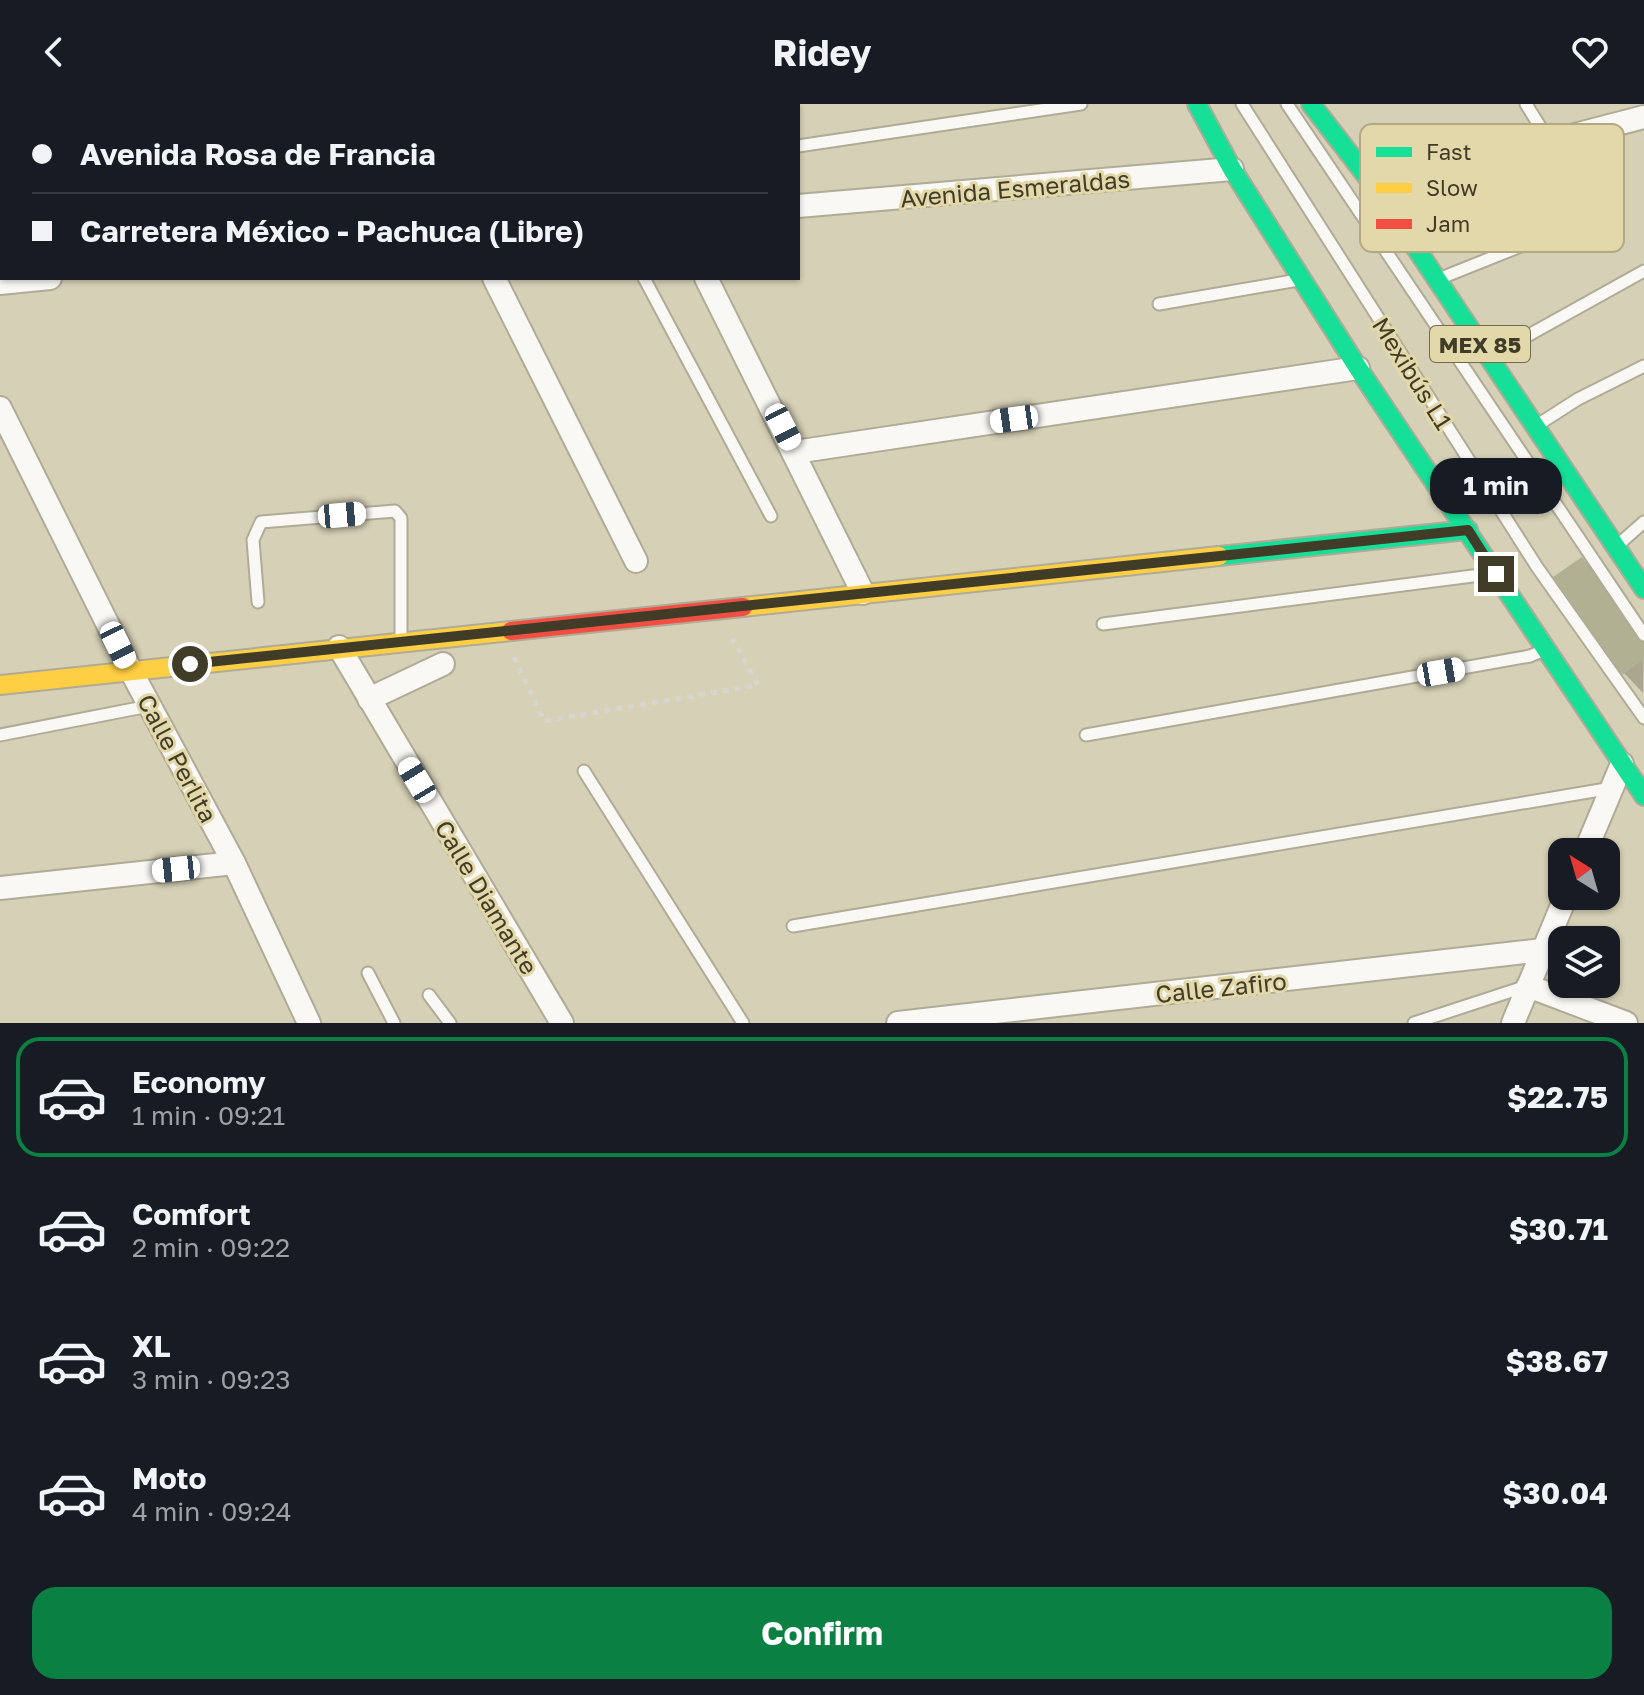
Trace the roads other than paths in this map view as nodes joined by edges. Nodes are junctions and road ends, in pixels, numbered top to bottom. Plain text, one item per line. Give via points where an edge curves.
1 (1081, 104) edge
2 (1197, 104) edge
3 (1242, 104) edge
4 (1287, 104) edge
5 (1311, 104) edge
6 (1526, 104) edge
7 (1644, 117) edge
8 (1538, 124) edge
9 (1616, 124) edge
10 (800, 146) edge
11 (1360, 168) edge
12 (1232, 169) junction
13 (800, 206) edge
14 (1360, 213) edge
15 (1387, 252) edge
16 (1419, 252) edge
17 (1505, 252) edge
18 (1644, 271) edge
19 (1437, 279) junction
20 (30, 280) edge
21 (495, 280) edge
22 (645, 280) edge
23 (707, 280) edge
24 (1302, 280) junction
25 (0, 283) edge
26 (1159, 304) dead end
27 (1489, 357) junction
28 (1644, 366) edge
29 (1358, 368) junction
30 (0, 408) edge
31 (1535, 427) junction
32 (795, 452) junction
33 (771, 516) dead end
34 (1644, 522) edge
35 (1468, 530) junction
36 (1616, 547) junction
37 (636, 561) dead end
38 (1496, 574) junction
39 (1644, 589) edge
40 (863, 593) junction
41 (258, 602) dead end
42 (1103, 624) dead end
43 (1644, 635) edge
44 (401, 641) junction
45 (339, 647) junction
46 (1546, 649) junction
47 (443, 664) dead end
48 (131, 671) junction
49 (0, 685) edge
50 (369, 699) junction
51 (149, 706) junction
52 (1644, 718) edge
53 (0, 735) edge
54 (1086, 735) dead end
55 (1622, 764) junction
56 (584, 771) dead end
57 (1612, 787) junction
58 (1644, 796) edge
59 (1591, 838) edge
60 (234, 863) junction
61 (0, 888) edge
62 (1560, 910) edge
63 (793, 926) dead end
64 (1543, 950) junction
65 (368, 973) dead end
66 (1528, 986) junction
67 (429, 995) dead end
68 (309, 1023) edge
69 (394, 1023) edge
70 (450, 1023) edge
71 (562, 1023) edge
72 (743, 1023) edge
73 (898, 1023) edge
74 (1414, 1023) edge
75 (1513, 1023) edge
76 (1626, 1023) edge

1 - 10 lane
2 - 12 street
3 - 52 lane, Mexibús L1 via 1537,567
4 - 14 lane, Mexibús L1
5 - 11 street, MEX 85
6 - 8 lane
7 - 9 street
12 - 13 street, Avenida Esmeraldas
12 - 24 street
15 - 43 lane, Mexibús L1
16 - 19 street, MEX 85
17 - 19 lane
18 - 27 lane
19 - 27 street, MEX 85
20 - 25 street
21 - 37 street
22 - 33 lane
23 - 32 street
24 - 26 lane
24 - 29 street
27 - 31 street, MEX 85
28 - 31 lane
29 - 32 street
29 - 35 street
30 - 48 street, Calle Perlita
31 - 36 street, MEX 85
32 - 40 street
34 - 36 lane
35 - 38 street
35 - 40 street
36 - 39 street, MEX 85
38 - 42 lane
38 - 46 street
40 - 44 street
41 - 44 lane via 253,540 261,522 395,511 401,518
44 - 45 street
45 - 48 street
45 - 50 street, Calle Diamante
46 - 54 lane
46 - 55 street
47 - 50 street
48 - 49 street
48 - 51 street, Calle Perlita
50 - 71 street, Calle Diamante
51 - 53 lane
51 - 60 street, Calle Perlita
55 - 57 street
55 - 58 street
56 - 72 lane
57 - 59 street
57 - 63 lane
60 - 61 street
60 - 68 street, Calle Perlita
62 - 64 street
64 - 66 street
64 - 73 street, Calle Zafiro
65 - 69 lane
66 - 74 lane
66 - 75 street
66 - 76 street
67 - 70 lane

